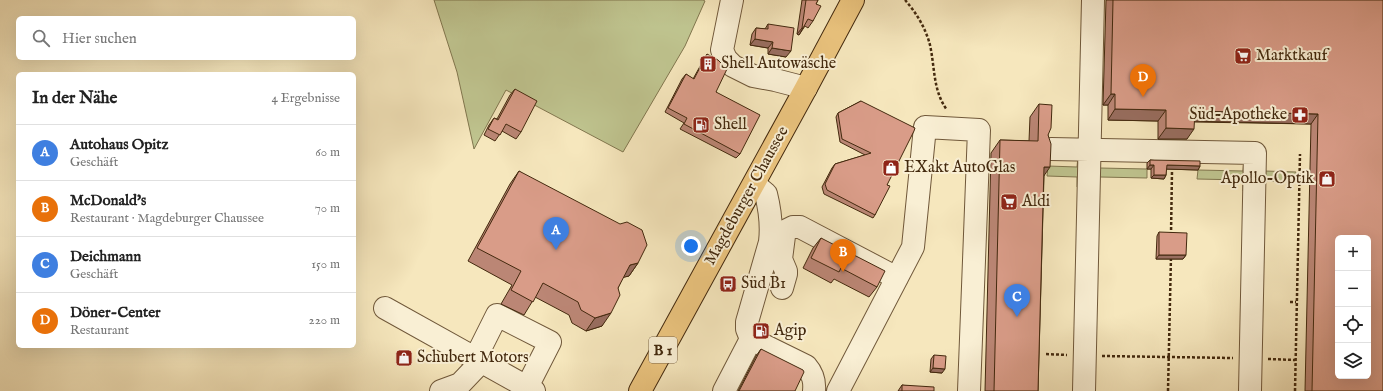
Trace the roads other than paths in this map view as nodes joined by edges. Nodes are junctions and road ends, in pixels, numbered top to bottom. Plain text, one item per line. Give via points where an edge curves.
1 (732, 0) edge
2 (853, 0) edge
3 (1093, 0) edge
4 (806, 88) junction
5 (1051, 148) edge
6 (1090, 150) junction
7 (754, 184) junction
8 (898, 278) junction
9 (782, 288) dead end
10 (386, 308) dead end
11 (751, 339) junction
12 (478, 360) junction
13 (531, 389) edge
14 (441, 391) edge
15 (640, 391) edge
16 (724, 391) edge
17 (814, 391) edge
18 (838, 391) edge
19 (969, 391) edge
20 (1084, 391) edge
21 (1250, 391) edge

1 - 4 street via 722,50 726,59 733,66 753,76
2 - 4 main road, Magdeburger Chaussee / B 1
3 - 6 street
4 - 7 main road, Magdeburger Chaussee / B 1
5 - 6 street
6 - 20 street
6 - 21 street via 1255,153
7 - 11 street via 766,194 771,231 747,322
7 - 15 main road, Magdeburger Chaussee / B 1
8 - 9 street via 800,227 793,227 785,231 784,236 781,259 786,274
8 - 18 street
8 - 19 street via 913,247 925,127 979,130
10 - 12 street
11 - 16 street
11 - 17 street via 806,366 812,373
12 - 13 street
12 - 13 street via 498,315 550,342
12 - 14 street via 460,384

